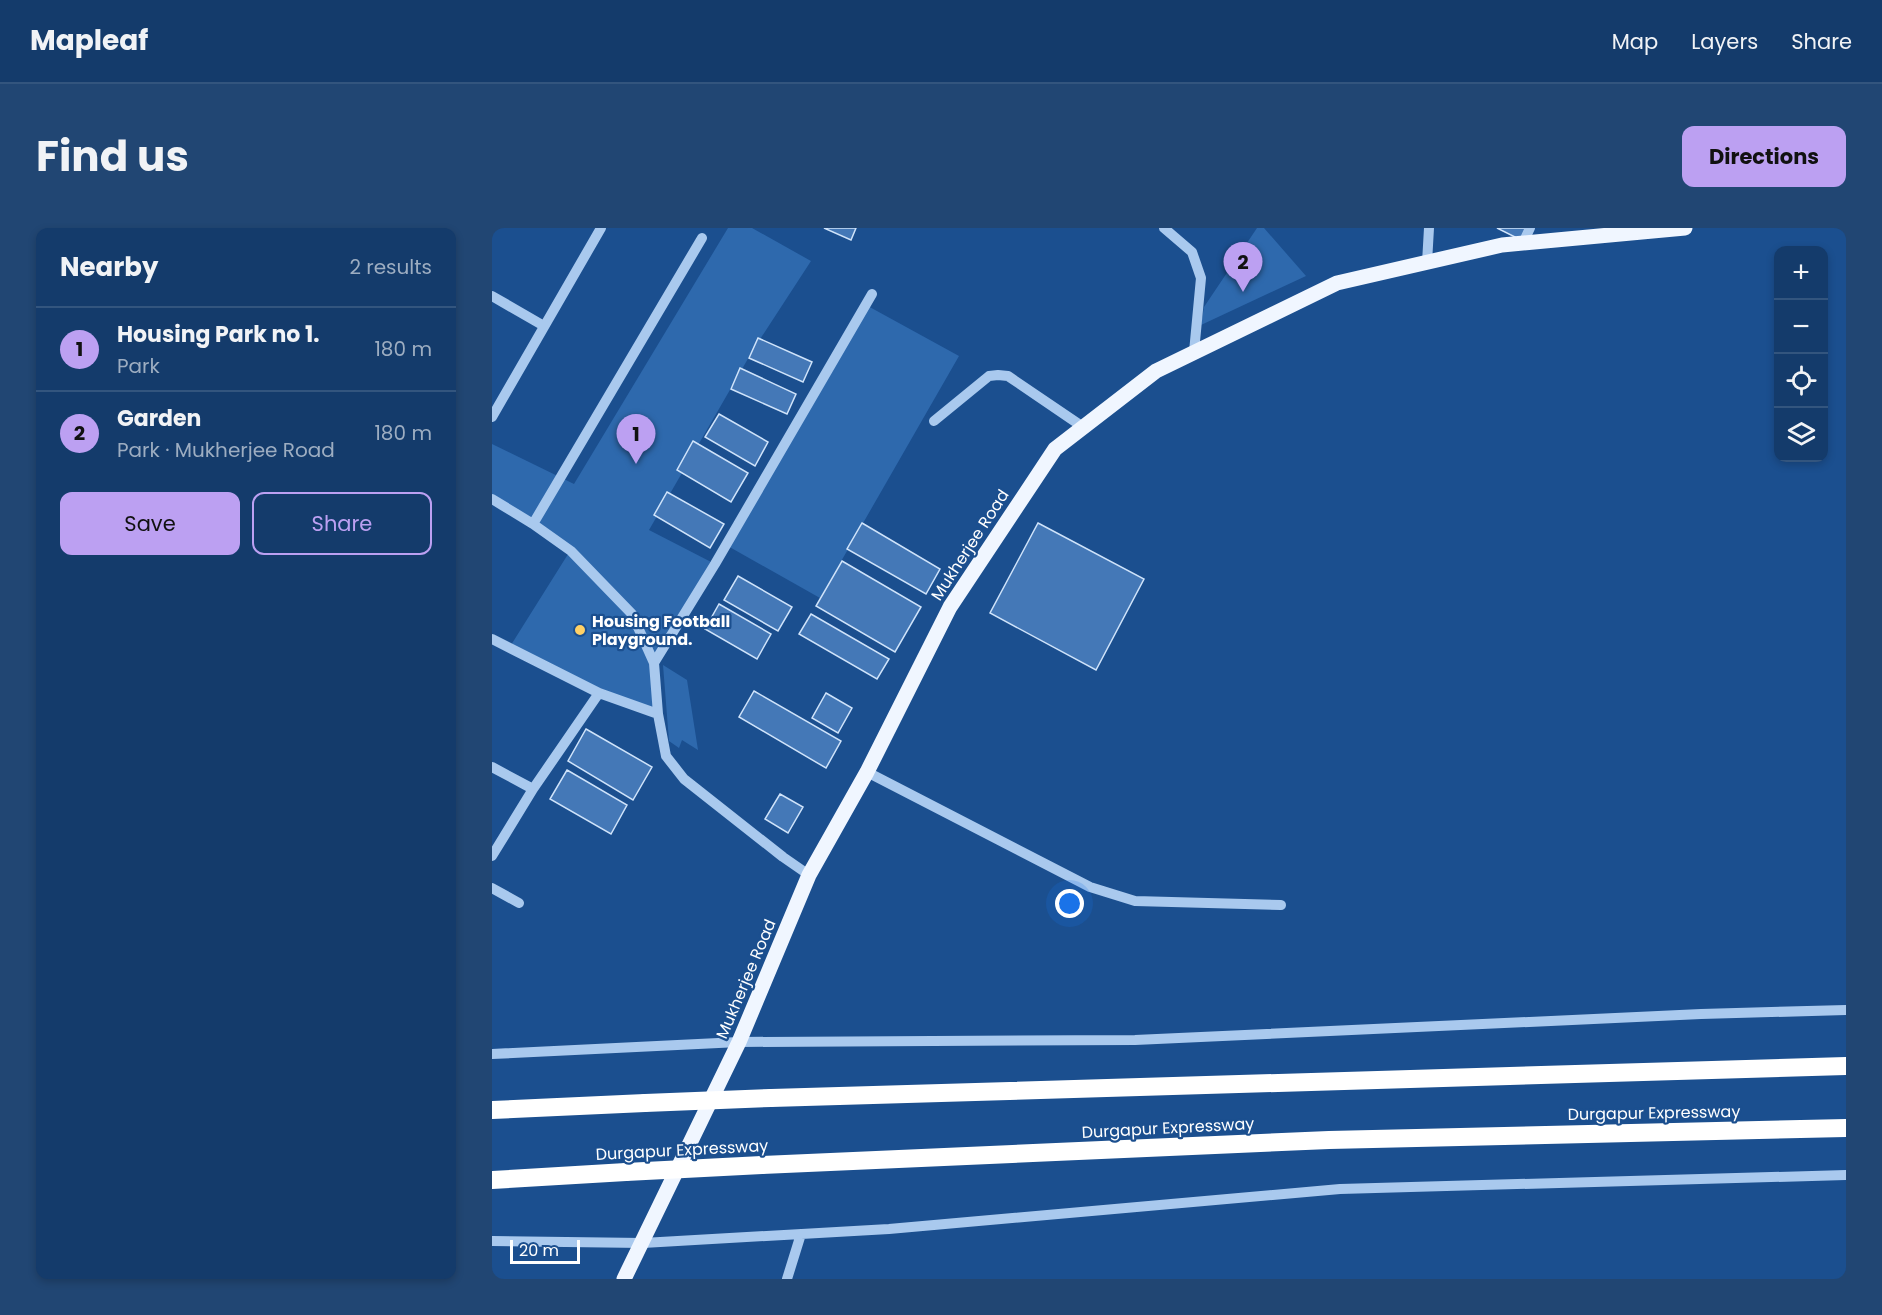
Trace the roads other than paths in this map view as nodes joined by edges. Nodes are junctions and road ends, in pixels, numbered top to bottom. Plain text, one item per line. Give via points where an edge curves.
1 (601, 228) edge
2 (1164, 228) edge
3 (1429, 228) edge
4 (1530, 228) edge
5 (1685, 228) edge
6 (702, 238) dead end
7 (1523, 243) junction
8 (1427, 262) junction
9 (873, 294) dead end
10 (492, 296) edge
11 (544, 326) junction
12 (1194, 352) junction
13 (492, 417) edge
14 (934, 421) dead end
15 (1083, 427) junction
16 (492, 499) edge
17 (533, 524) junction
18 (492, 639) edge
19 (654, 663) junction
20 (599, 693) junction
21 (658, 714) junction
22 (492, 767) edge
23 (867, 772) junction
24 (533, 789) junction
25 (492, 856) edge
26 (809, 875) junction
27 (492, 888) edge
28 (519, 903) dead end
29 (1281, 905) dead end
30 (1846, 1010) edge
31 (739, 1042) junction
32 (492, 1054) edge
33 (1846, 1066) edge
34 (492, 1110) edge
35 (1846, 1128) edge
36 (1846, 1175) edge
37 (492, 1180) edge
38 (801, 1234) junction
39 (492, 1241) edge
40 (643, 1243) junction
41 (624, 1279) edge
42 (787, 1279) edge

1 - 11 street
2 - 12 street via 1192,252 1201,278
3 - 8 street
4 - 7 street
5 - 7 main road, Mukherjee Road
6 - 17 street
7 - 8 main road, Mukherjee Road
8 - 12 main road, Mukherjee Road via 1337,283
9 - 19 street
10 - 11 street
11 - 13 street
12 - 15 main road, Mukherjee Road via 1156,371
14 - 15 street via 989,376 998,375 1008,376
15 - 23 main road, Mukherjee Road via 1055,449 950,607
16 - 17 street
17 - 19 street via 571,551 632,614
18 - 20 street
19 - 21 street
20 - 21 street
20 - 24 street
21 - 26 street via 666,756 684,779
22 - 24 street
23 - 26 main road, Mukherjee Road
23 - 29 street via 1112,895 1135,901
24 - 25 street
26 - 31 main road, Mukherjee Road
27 - 28 street
30 - 31 street via 1135,1040
31 - 32 street
31 - 40 main road, Mukherjee Road
33 - 34 highway, bridge
35 - 37 highway, Durgapur Expressway, bridge via 1329,1140
36 - 38 street via 1340,1189
38 - 40 street
38 - 42 street
39 - 40 street
40 - 41 main road, Mukherjee Road

